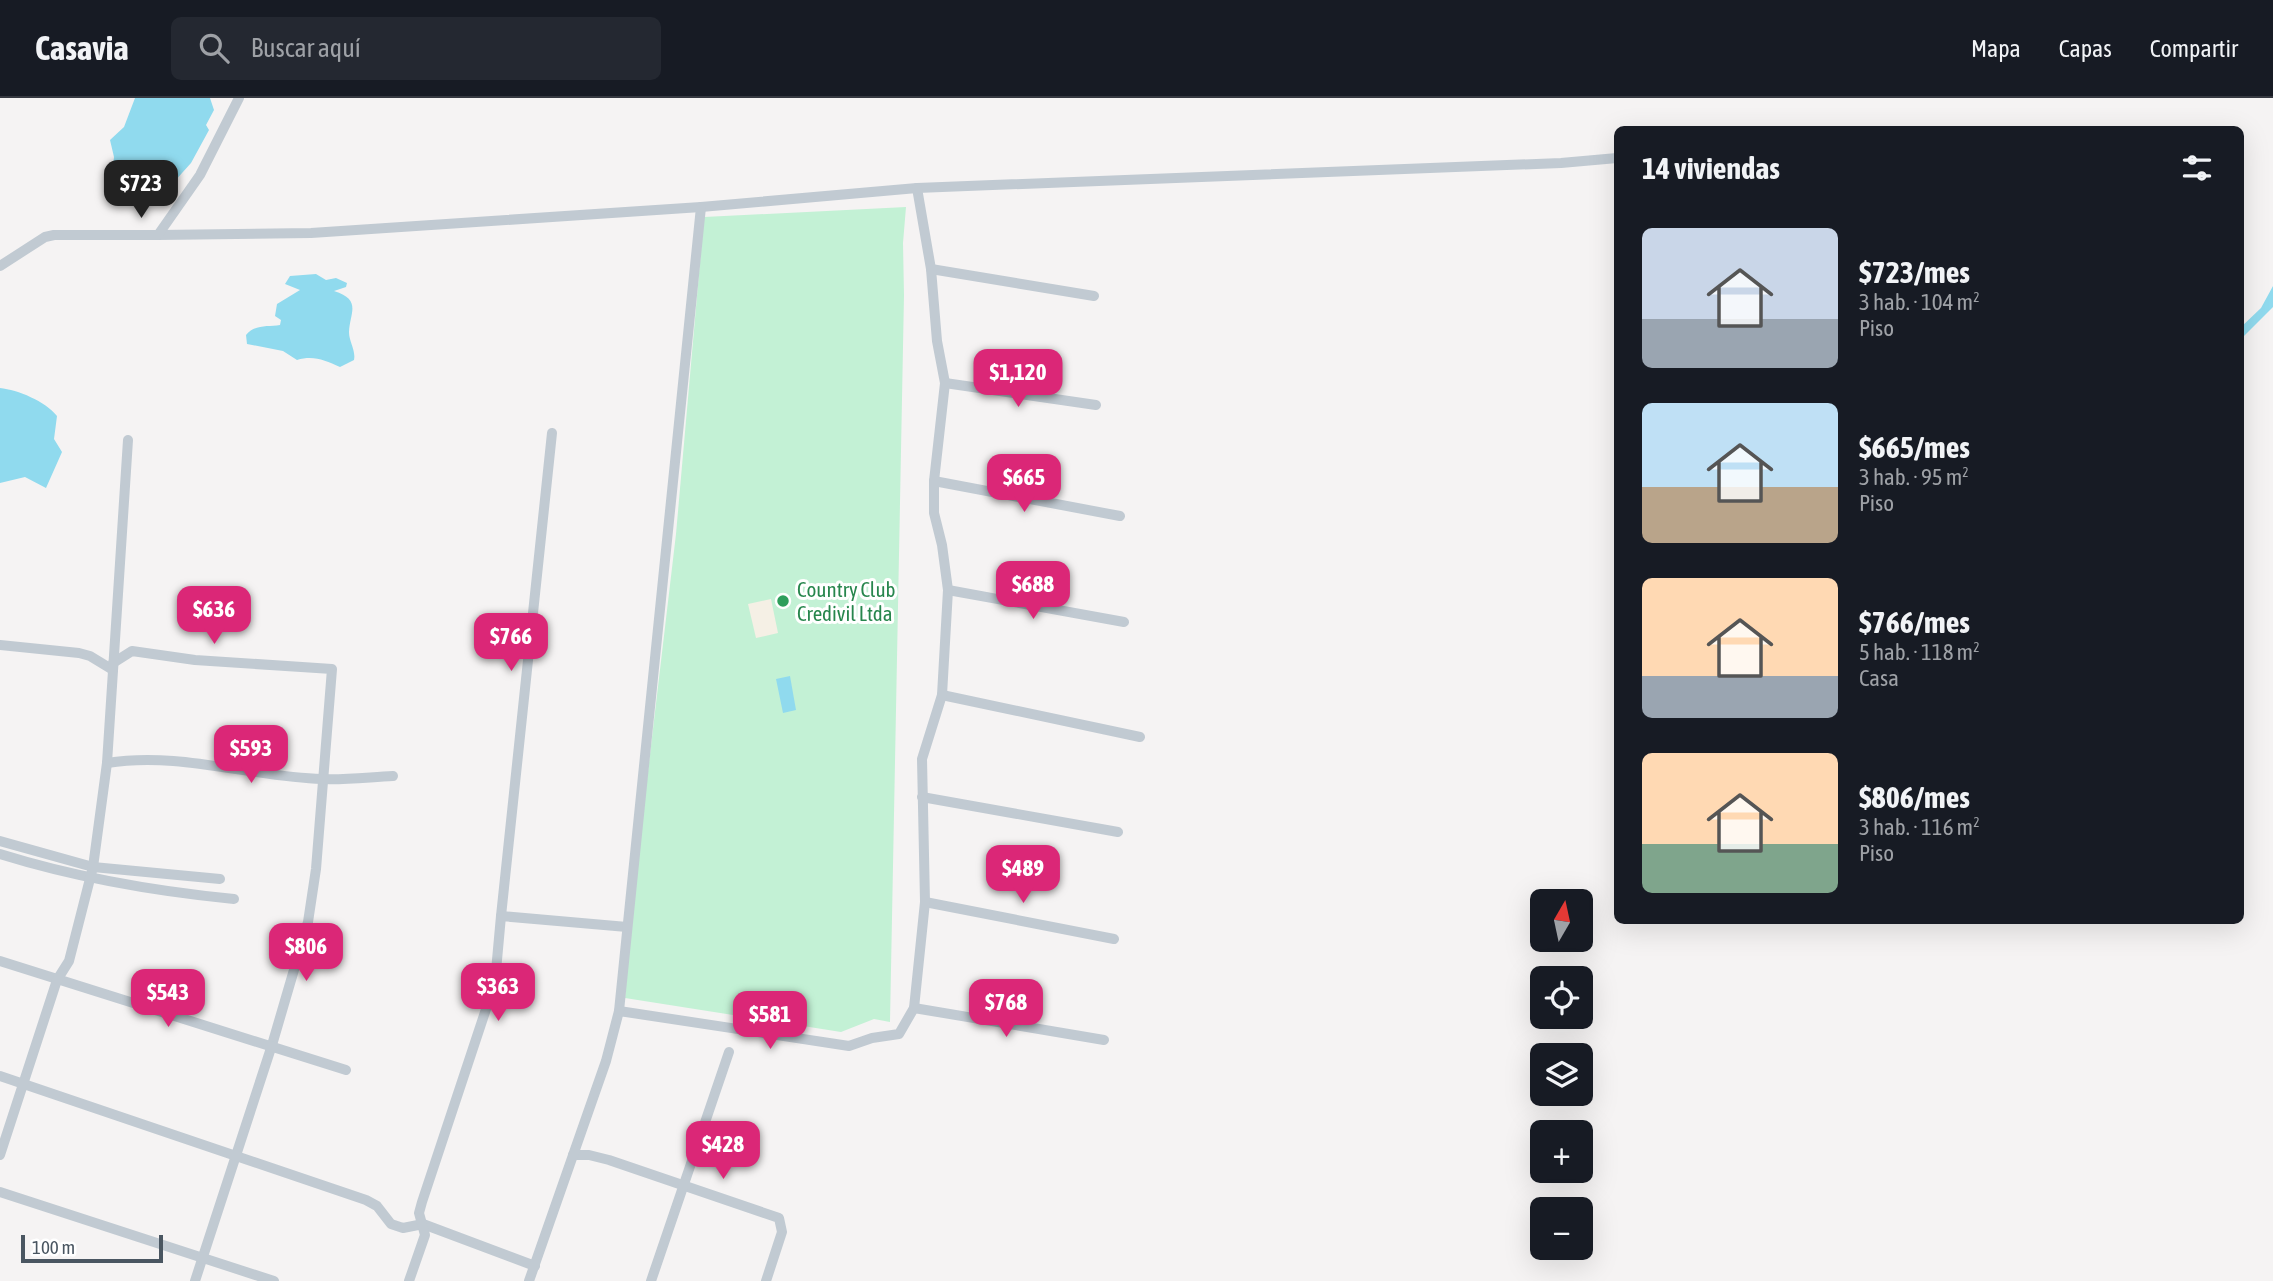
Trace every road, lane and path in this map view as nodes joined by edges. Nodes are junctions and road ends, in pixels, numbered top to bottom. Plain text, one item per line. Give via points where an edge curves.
1 (239, 98) edge
2 (1614, 158) edge
3 (917, 188) junction
4 (701, 206) junction
5 (159, 235) junction
6 (0, 266) edge
7 (931, 269) junction
8 (1094, 296) dead end
9 (945, 383) junction
10 (1096, 405) dead end
11 (552, 433) dead end
12 (128, 440) dead end
13 (934, 481) junction
14 (1120, 516) dead end
15 (948, 590) junction
16 (1124, 622) dead end
17 (0, 645) edge
18 (113, 667) junction
19 (942, 695) junction
20 (1140, 737) dead end
21 (107, 763) junction
22 (393, 776) dead end
23 (321, 779) junction
24 (922, 797) junction
25 (1118, 832) dead end
26 (0, 841) edge
27 (0, 854) edge
28 (93, 867) junction
29 (90, 879) junction
30 (220, 879) dead end
31 (234, 899) dead end
32 (925, 901) junction
33 (501, 916) junction
34 (627, 927) junction
35 (1114, 939) dead end
36 (0, 961) edge
37 (57, 980) junction
38 (914, 1007) junction
39 (619, 1011) junction
40 (1104, 1040) dead end
41 (272, 1045) junction
42 (729, 1052) dead end
43 (346, 1070) dead end
44 (0, 1076) edge
45 (23, 1083) junction
46 (0, 1155) edge
47 (573, 1155) junction
48 (234, 1156) junction
49 (684, 1185) junction
50 (0, 1192) edge
51 (423, 1224) junction
52 (202, 1258) junction
53 (535, 1266) junction
54 (195, 1281) edge
55 (274, 1281) edge
56 (409, 1281) edge
57 (529, 1281) edge
58 (651, 1281) edge
59 (766, 1281) edge

1 - 5 street via 200,175
2 - 3 street
3 - 4 street
3 - 7 street
4 - 5 street via 311,233
4 - 34 street
5 - 6 street via 54,235
7 - 8 street
7 - 9 street
9 - 10 street
9 - 13 street
11 - 33 street
12 - 18 street
13 - 14 street
13 - 15 street via 934,513
15 - 16 street
15 - 19 street
17 - 18 street via 79,653
18 - 21 street
18 - 23 street via 132,651 332,669
19 - 20 street
19 - 24 street via 922,759
21 - 23 street via 131,759
21 - 28 street
22 - 23 street
23 - 41 street via 308,922
24 - 25 street
24 - 32 street
26 - 28 street
27 - 29 street
28 - 29 street
28 - 30 street
29 - 31 street
29 - 37 street via 69,961
32 - 35 street
32 - 38 street
33 - 34 street
33 - 51 street via 495,982 422,1202
34 - 39 street
36 - 37 street
37 - 41 street
37 - 45 street
38 - 39 street via 899,1034 849,1046
38 - 40 street
39 - 47 street
41 - 43 street
41 - 48 street
42 - 49 street
44 - 45 street
45 - 46 street
45 - 48 street
47 - 49 street via 599,1158
47 - 53 street
48 - 51 street via 366,1200 391,1224 403,1228
48 - 52 street
49 - 58 street
49 - 59 street via 779,1218 782,1232
50 - 52 street
51 - 53 street
51 - 56 street via 423,1242
52 - 54 street
52 - 55 street
53 - 57 street

